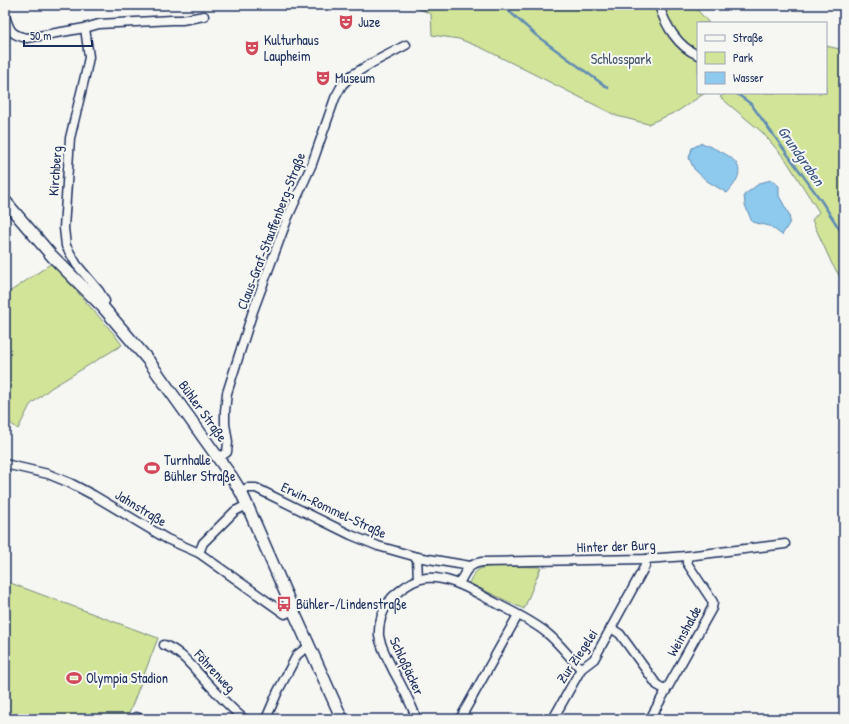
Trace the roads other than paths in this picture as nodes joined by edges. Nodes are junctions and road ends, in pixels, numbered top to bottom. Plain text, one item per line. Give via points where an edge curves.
1 (659, 5) edge
2 (5, 16) edge
3 (204, 16) dead end
4 (85, 28) junction
5 (406, 45) dead end
6 (697, 55) edge
7 (5, 200) edge
8 (102, 306) junction
9 (219, 458) junction
10 (5, 464) edge
11 (241, 492) junction
12 (247, 505) junction
13 (785, 544) dead end
14 (199, 553) junction
15 (687, 556) junction
16 (417, 557) junction
17 (646, 559) junction
18 (470, 566) junction
19 (418, 579) junction
20 (459, 584) junction
21 (293, 610) junction
22 (518, 615) junction
23 (611, 628) junction
24 (164, 645) dead end
25 (310, 647) junction
26 (581, 669) junction
27 (666, 690) junction
28 (244, 719) edge
29 (266, 719) edge
30 (342, 719) edge
31 (417, 719) edge
32 (460, 719) edge
33 (554, 719) edge
34 (650, 719) edge

1 - 6 street via 668,28 681,44
2 - 4 street via 11,32 27,38
3 - 4 street via 182,20 99,24
4 - 8 street, Kirchberg via 89,57 70,138 64,228 66,246 77,265 99,291 105,301
5 - 9 street, Claus-Graf-Stauffenberg-Straße via 352,75 342,85 335,98 312,164 280,238 236,363 224,411 228,447 227,452
7 - 8 street, Bühler Straße via 52,256
8 - 9 street, Bühler Straße via 148,360
9 - 11 street, Bühler Straße
10 - 14 street, Jahnstraße via 48,474 70,483 167,539
11 - 12 street, Bühler Straße
11 - 16 street, Erwin-Rommel-Straße via 247,488 256,488 351,535
12 - 14 street via 235,511 203,543
12 - 21 street, Bühler Straße
13 - 15 street, Hinter der Burg
14 - 21 street, Jahnstraße via 285,614
15 - 17 street, Hinter der Burg
15 - 27 street, Weinshalde via 688,563 713,602
16 - 18 street, Erwin-Rommel-Straße
16 - 19 street
17 - 18 street, Hinter der Burg via 482,562
17 - 23 street, Zur Ziegelei via 645,566
18 - 20 street
19 - 20 street, Schloßäcker via 445,579
19 - 31 street, Schloßäcker via 394,595 380,623 383,649
20 - 22 street, Schloßäcker
21 - 25 street, Bühler Straße
22 - 26 street, Schloßäcker via 549,634
22 - 32 street
23 - 26 street, Zur Ziegelei via 594,659
23 - 27 street, Zur Ziegelei via 620,634 657,685
24 - 28 street, Föhrenweg via 183,656
25 - 29 street via 296,655
25 - 30 street, Bühler Straße
26 - 33 street, Zur Ziegelei
27 - 34 street, Weinshalde

